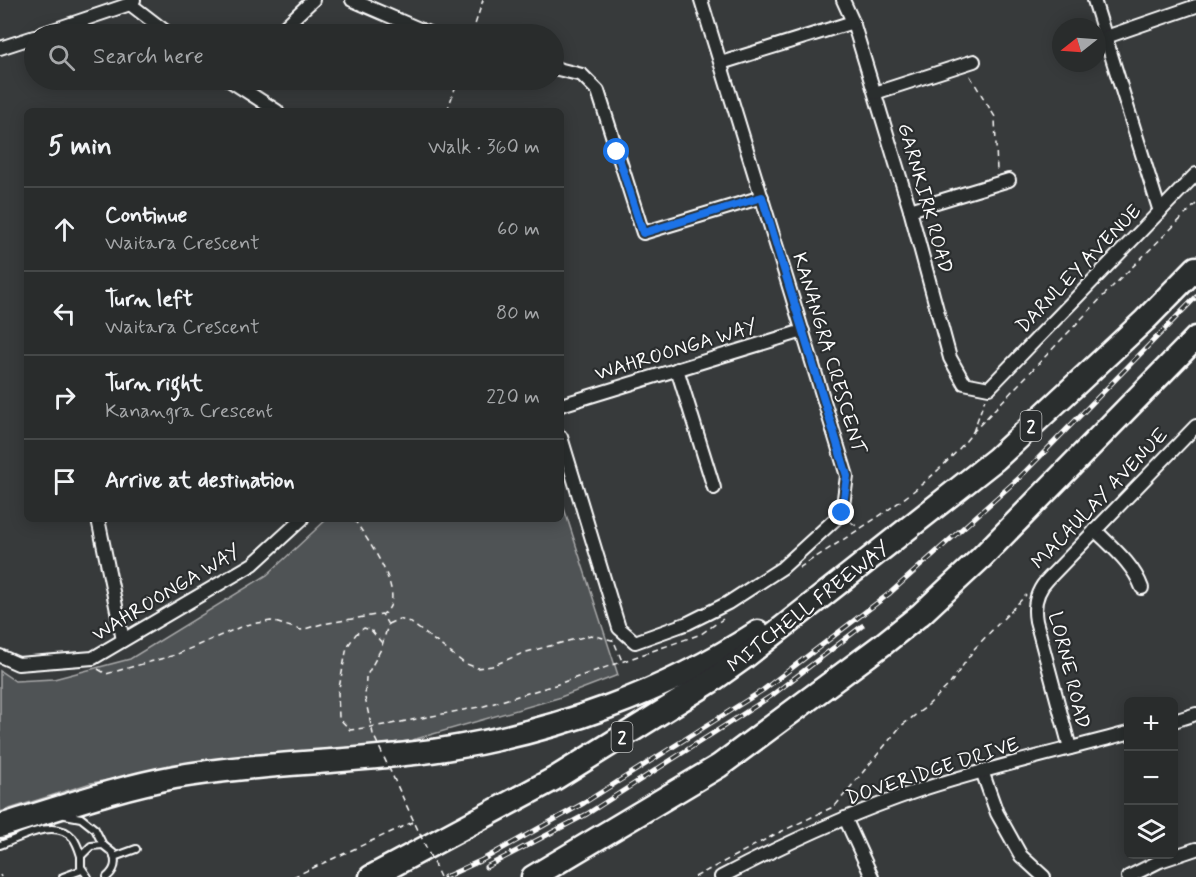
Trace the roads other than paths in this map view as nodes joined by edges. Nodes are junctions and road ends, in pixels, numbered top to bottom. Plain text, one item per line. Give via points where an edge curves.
1 (313, 0) edge
2 (352, 0) edge
3 (702, 0) edge
4 (843, 0) edge
5 (1094, 0) edge
6 (132, 2) edge
7 (1196, 6) edge
8 (1100, 18) edge
9 (853, 22) junction
10 (69, 24) edge
11 (157, 24) edge
12 (288, 24) edge
13 (408, 24) edge
14 (1106, 37) joint
15 (24, 40) edge
16 (0, 48) edge
17 (721, 63) junction
18 (969, 63) road end
19 (564, 70) edge
20 (247, 90) edge
21 (875, 93) junction
22 (273, 108) edge
23 (1196, 174) edge
24 (1003, 182) road end
25 (762, 197) junction
26 (910, 210) junction
27 (1160, 212) junction
28 (1196, 268) edge
29 (803, 331) junction
30 (1196, 338) edge
31 (677, 369) junction
32 (988, 388) joint
33 (564, 404) edge
34 (1196, 426) edge
35 (564, 447) edge
36 (714, 488) dead end
37 (99, 522) edge
38 (299, 522) edge
39 (1095, 530) junction
40 (855, 570) junction
41 (1142, 588) dead end
42 (1032, 597) joint
43 (123, 640) junction
44 (0, 656) edge
45 (1196, 714) edge
46 (1178, 719) edge
47 (1124, 734) edge
48 (1070, 748) junction
49 (982, 771) junction
50 (45, 812) junction
51 (845, 818) junction
52 (0, 826) edge
53 (0, 845) edge
54 (103, 845) junction
55 (136, 849) dead end
56 (1196, 849) edge
57 (81, 856) junction
58 (114, 857) junction
59 (82, 870) junction
60 (63, 877) edge
61 (88, 877) edge
62 (108, 877) edge
63 (371, 877) edge
64 (534, 877) edge
65 (720, 877) edge
66 (872, 877) edge
67 (1044, 877) edge
68 (1128, 877) edge

1 - 12 street
2 - 13 street
3 - 17 street, KANANGRA CRESCENT
4 - 9 street, GARNKIRK ROAD
5 - 8 street
6 - 10 street
6 - 11 street
7 - 14 street
9 - 17 street
9 - 21 street, GARNKIRK ROAD
14 - 27 street
15 - 16 street
17 - 25 street, KANANGRA CRESCENT
18 - 21 street
19 - 25 street via 582,75 598,91 643,233
20 - 22 street
21 - 26 street, GARNKIRK ROAD
23 - 27 street, DARNLEY AVENUE
24 - 26 street
25 - 29 street, KANANGRA CRESCENT
26 - 32 street, GARNKIRK ROAD via 950,358 964,383
27 - 32 street, DARNLEY AVENUE
28 - 40 highway, MITCHELL FREEWAY / 2 via 996,459
29 - 31 street, WAHROONGA WAY
29 - 35 street, KANANGRA CRESCENT via 847,476 842,513 782,568 688,623 635,642 619,628
30 - 64 highway via 921,614 719,766
31 - 33 street, WAHROONGA WAY
31 - 36 street
34 - 39 street, MACAULAY AVENUE
37 - 43 street
38 - 43 street, WAHROONGA WAY via 253,564
39 - 41 street via 1128,562
39 - 42 street, MACAULAY AVENUE
40 - 50 highway via 696,667 626,700 570,720 445,749 174,777
40 - 63 highway, MITCHELL FREEWAY / 2 via 745,657 678,702 554,779
42 - 48 street, LORNE ROAD
43 - 44 street, WAHROONGA WAY via 93,658 18,664
45 - 46 street
47 - 48 street, DOVERIDGE DRIVE
48 - 49 street, DOVERIDGE DRIVE
49 - 51 street, DOVERIDGE DRIVE
49 - 67 street via 997,813 1021,856
50 - 52 highway
50 - 54 lane via 81,818 95,828
51 - 65 street, DOVERIDGE DRIVE
51 - 66 street
53 - 57 lane via 46,830 64,831 74,839
54 - 57 lane via 91,846
54 - 58 lane
55 - 58 lane
56 - 68 street
57 - 59 lane
58 - 62 lane via 115,865
59 - 60 lane
59 - 61 lane

